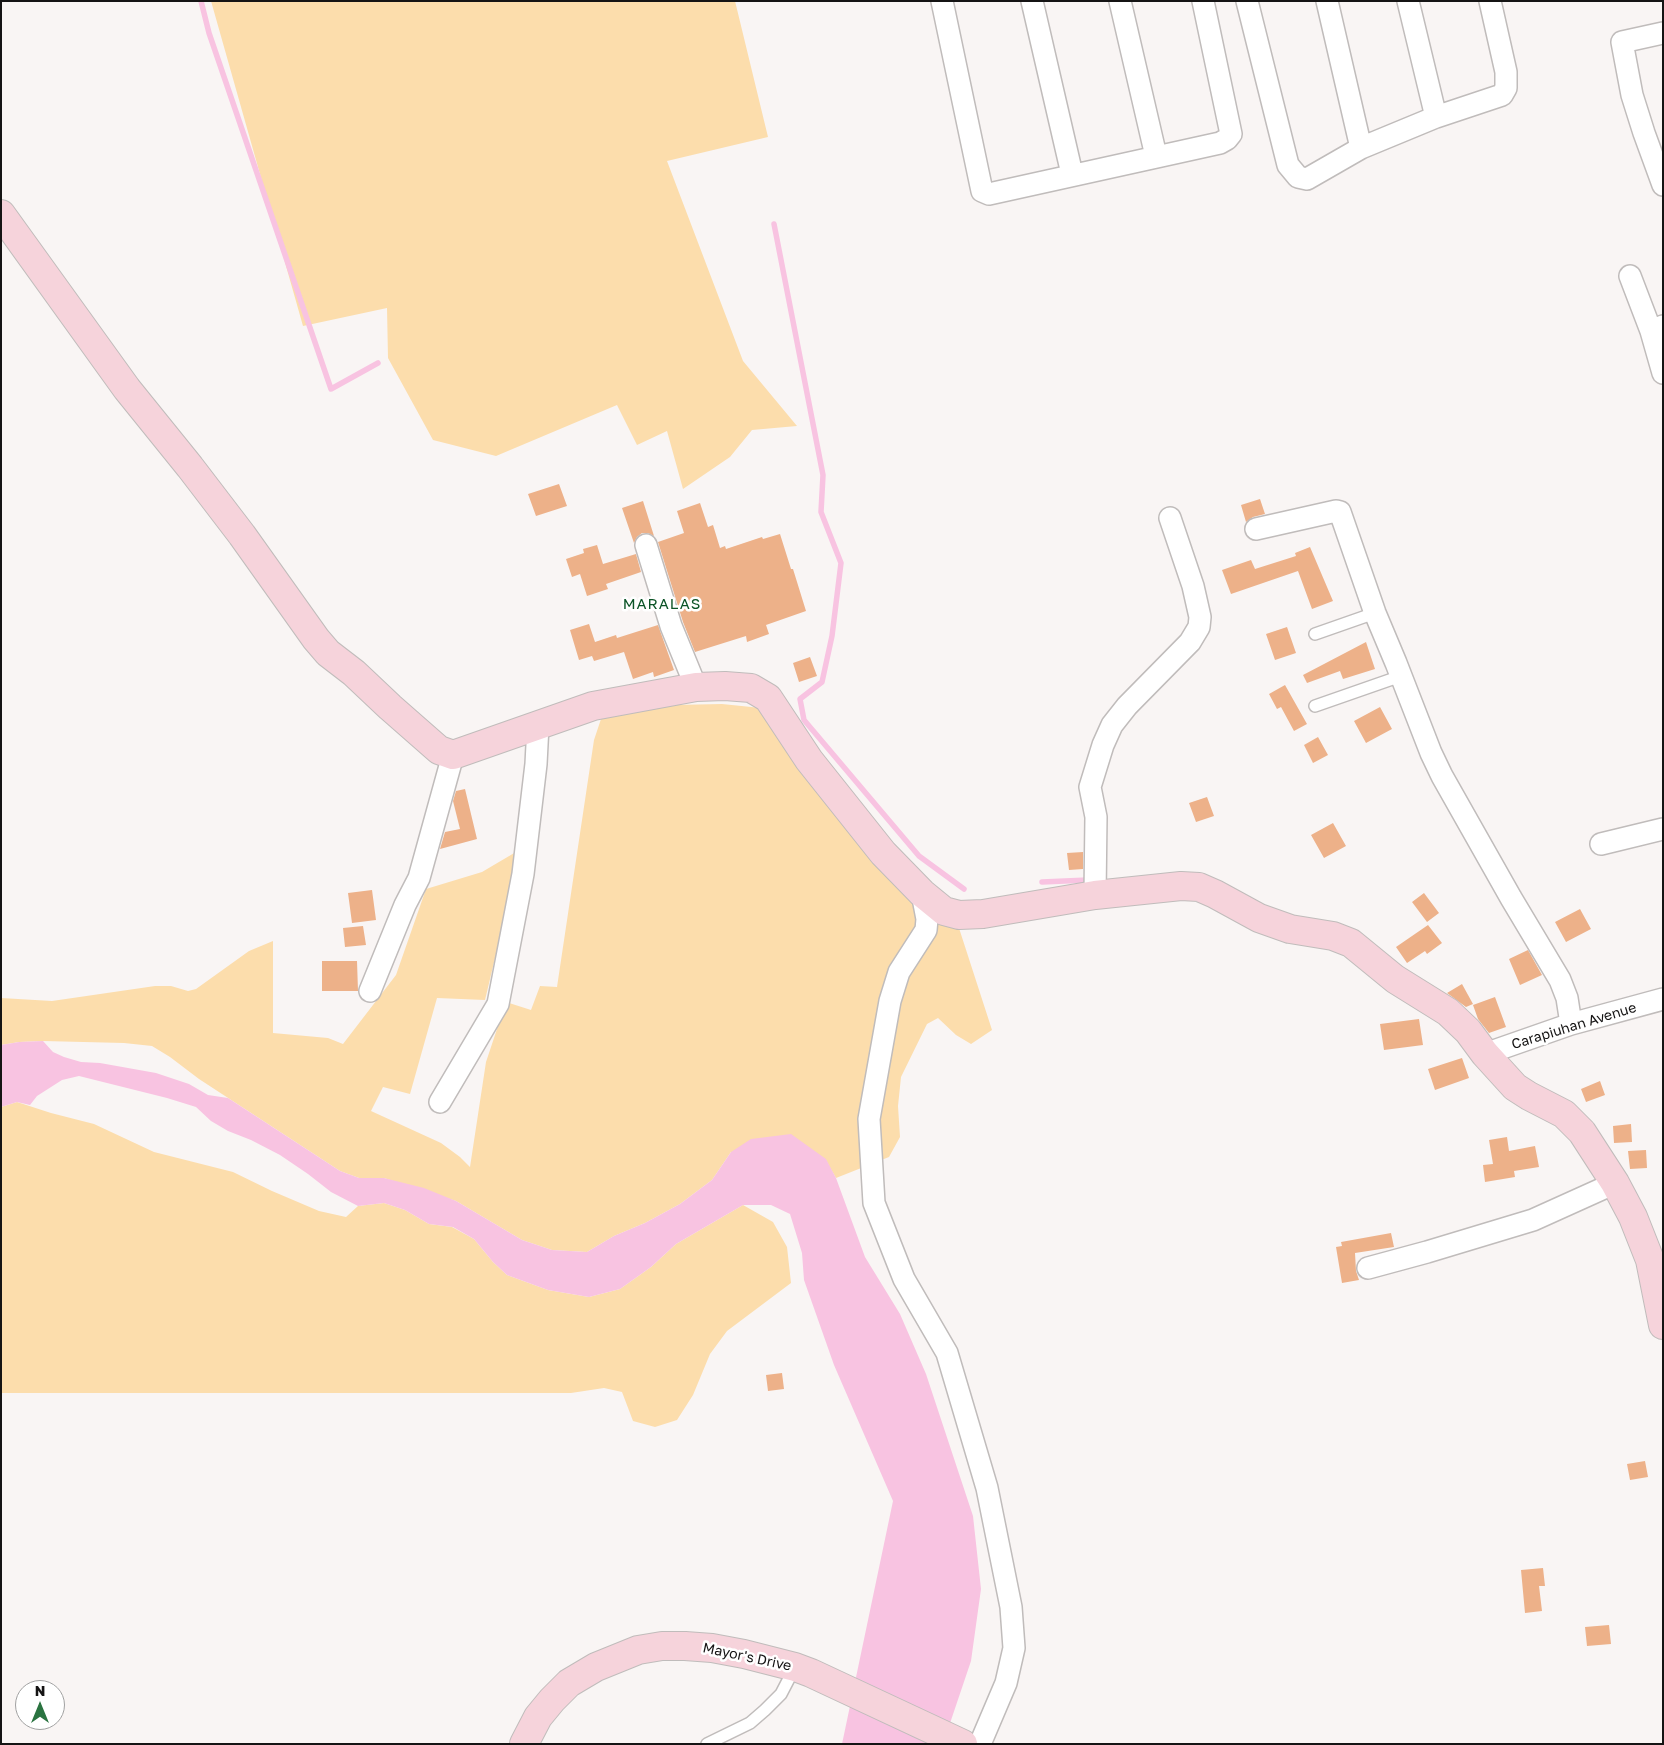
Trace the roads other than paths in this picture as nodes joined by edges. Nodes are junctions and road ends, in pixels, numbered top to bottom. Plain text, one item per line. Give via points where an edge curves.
1 (942, 1) edge
2 (1032, 1) edge
3 (1120, 1) edge
4 (1203, 1) edge
5 (1247, 1) edge
6 (1327, 1) edge
7 (1408, 1) edge
8 (1490, 1) edge
9 (1663, 33) edge
10 (1436, 117) junction
11 (1361, 148) junction
12 (1156, 156) junction
13 (1072, 174) junction
14 (1663, 185) edge
15 (1, 214) edge
16 (1630, 276) dead end
17 (1657, 329) edge
18 (1663, 373) edge
19 (1170, 518) dead end
20 (1256, 529) dead end
21 (646, 544) dead end
22 (1375, 613) junction
23 (1315, 634) dead end
24 (1401, 676) junction
25 (696, 687) junction
26 (1314, 706) dead end
27 (538, 725) junction
28 (453, 755) junction
29 (1663, 829) edge
30 (1601, 844) dead end
31 (922, 893) junction
32 (1095, 895) junction
33 (370, 991) dead end
34 (1663, 999) edge
35 (1571, 1024) junction
36 (1485, 1054) junction
37 (440, 1102) dead end
38 (1615, 1183) junction
39 (1368, 1268) dead end
40 (1663, 1325) edge
41 (803, 1670) junction
42 (968, 1743) edge
43 (524, 1744) edge
44 (707, 1744) edge

1 - 13 street via 982,191 989,194
2 - 13 street
3 - 12 street
4 - 12 street via 1231,134 1220,142
5 - 11 street via 1288,165 1298,177 1307,179
6 - 11 street
7 - 10 street
8 - 10 street via 1506,72 1506,88 1502,95
9 - 14 street via 1622,42 1632,95
10 - 11 street
12 - 13 street
15 - 28 street via 127,389 242,535 316,639 439,750
16 - 17 street
17 - 18 street
19 - 32 street via 1193,586 1199,627 1190,642 1127,706 1112,725 1103,745 1090,787 1096,816
20 - 22 street via 1340,512
21 - 25 street via 671,626
22 - 23 lane
22 - 24 street
24 - 26 lane
24 - 35 street via 1442,776 1560,980
25 - 27 street via 593,706
25 - 31 street via 751,688 768,698 809,760 883,853
27 - 28 street
27 - 37 street via 523,874 498,1004
28 - 33 street via 419,878
29 - 30 street
31 - 32 street via 944,910 959,914 983,914
31 - 42 street via 926,930 899,972 890,1001 869,1119 874,1203 904,1279 947,1353 987,1488 1009,1598 1014,1648 1006,1683
32 - 36 street via 1155,887 1199,887 1259,918 1351,943 1395,979 1448,1012
34 - 35 street, Carapiuhan Avenue
35 - 36 street, Carapiuhan Avenue
36 - 38 street via 1515,1087 1564,1114 1582,1132
38 - 39 street via 1533,1220
38 - 40 street via 1650,1260
41 - 42 street, Mayor's Drive
41 - 43 street, Mayor's Drive via 712,1648 662,1646 638,1650 596,1666 569,1684 538,1717
41 - 44 lane via 750,1723

